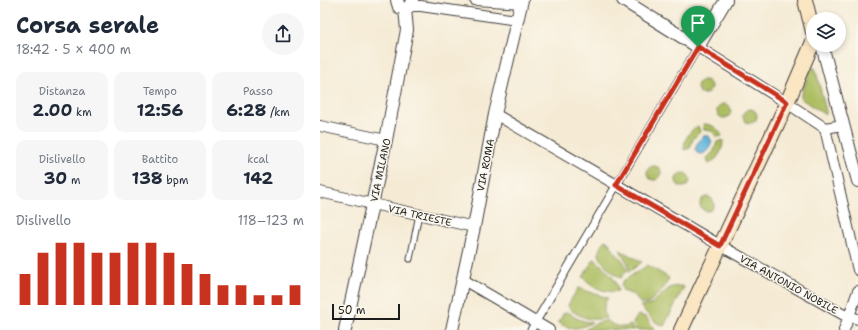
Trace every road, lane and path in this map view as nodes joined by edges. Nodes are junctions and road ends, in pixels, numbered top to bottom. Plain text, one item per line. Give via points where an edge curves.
1 (475, 0) edge
2 (623, 0) edge
3 (726, 0) edge
4 (805, 0) edge
5 (521, 2) edge
6 (402, 3) edge
7 (808, 12) edge
8 (517, 20) junction
9 (698, 47) junction
10 (809, 52) edge
11 (824, 52) edge
12 (787, 102) junction
13 (495, 114) junction
14 (843, 125) junction
15 (320, 126) edge
16 (825, 128) junction
17 (386, 140) junction
18 (858, 181) edge
19 (616, 185) junction
20 (320, 192) edge
21 (373, 204) junction
22 (419, 214) junction
23 (474, 227) junction
24 (720, 246) junction
25 (410, 259) dead end
26 (858, 270) edge
27 (462, 279) junction
28 (858, 291) edge
29 (853, 318) edge
30 (533, 326) edge
31 (345, 330) edge
32 (452, 330) edge
33 (549, 330) edge
34 (681, 330) edge
35 (844, 330) edge

1 - 5 street
2 - 9 street
3 - 9 street
4 - 7 main road
5 - 8 street, VIA ROMA
6 - 8 street
6 - 17 street, VIA MILANO via 406,30
8 - 13 street, VIA ROMA
9 - 12 street
9 - 19 street
10 - 12 main road
11 - 14 street
12 - 16 street
12 - 24 main road
13 - 19 street, VIA ANTONIO NOBILE
13 - 23 street, VIA ROMA
14 - 16 street
14 - 18 street
15 - 17 street
16 - 26 street
17 - 21 street, VIA MILANO
19 - 24 street, VIA ANTONIO NOBILE
19 - 30 street
20 - 21 street, VIA TRIESTE
21 - 22 street, VIA TRIESTE
21 - 31 street, VIA MILANO
22 - 23 street, VIA TRIESTE
22 - 25 lane
23 - 27 street, VIA ROMA
24 - 29 street, VIA ANTONIO NOBILE
24 - 34 main road
27 - 30 street
27 - 32 street, VIA ROMA
28 - 29 street
29 - 35 street
30 - 33 street

